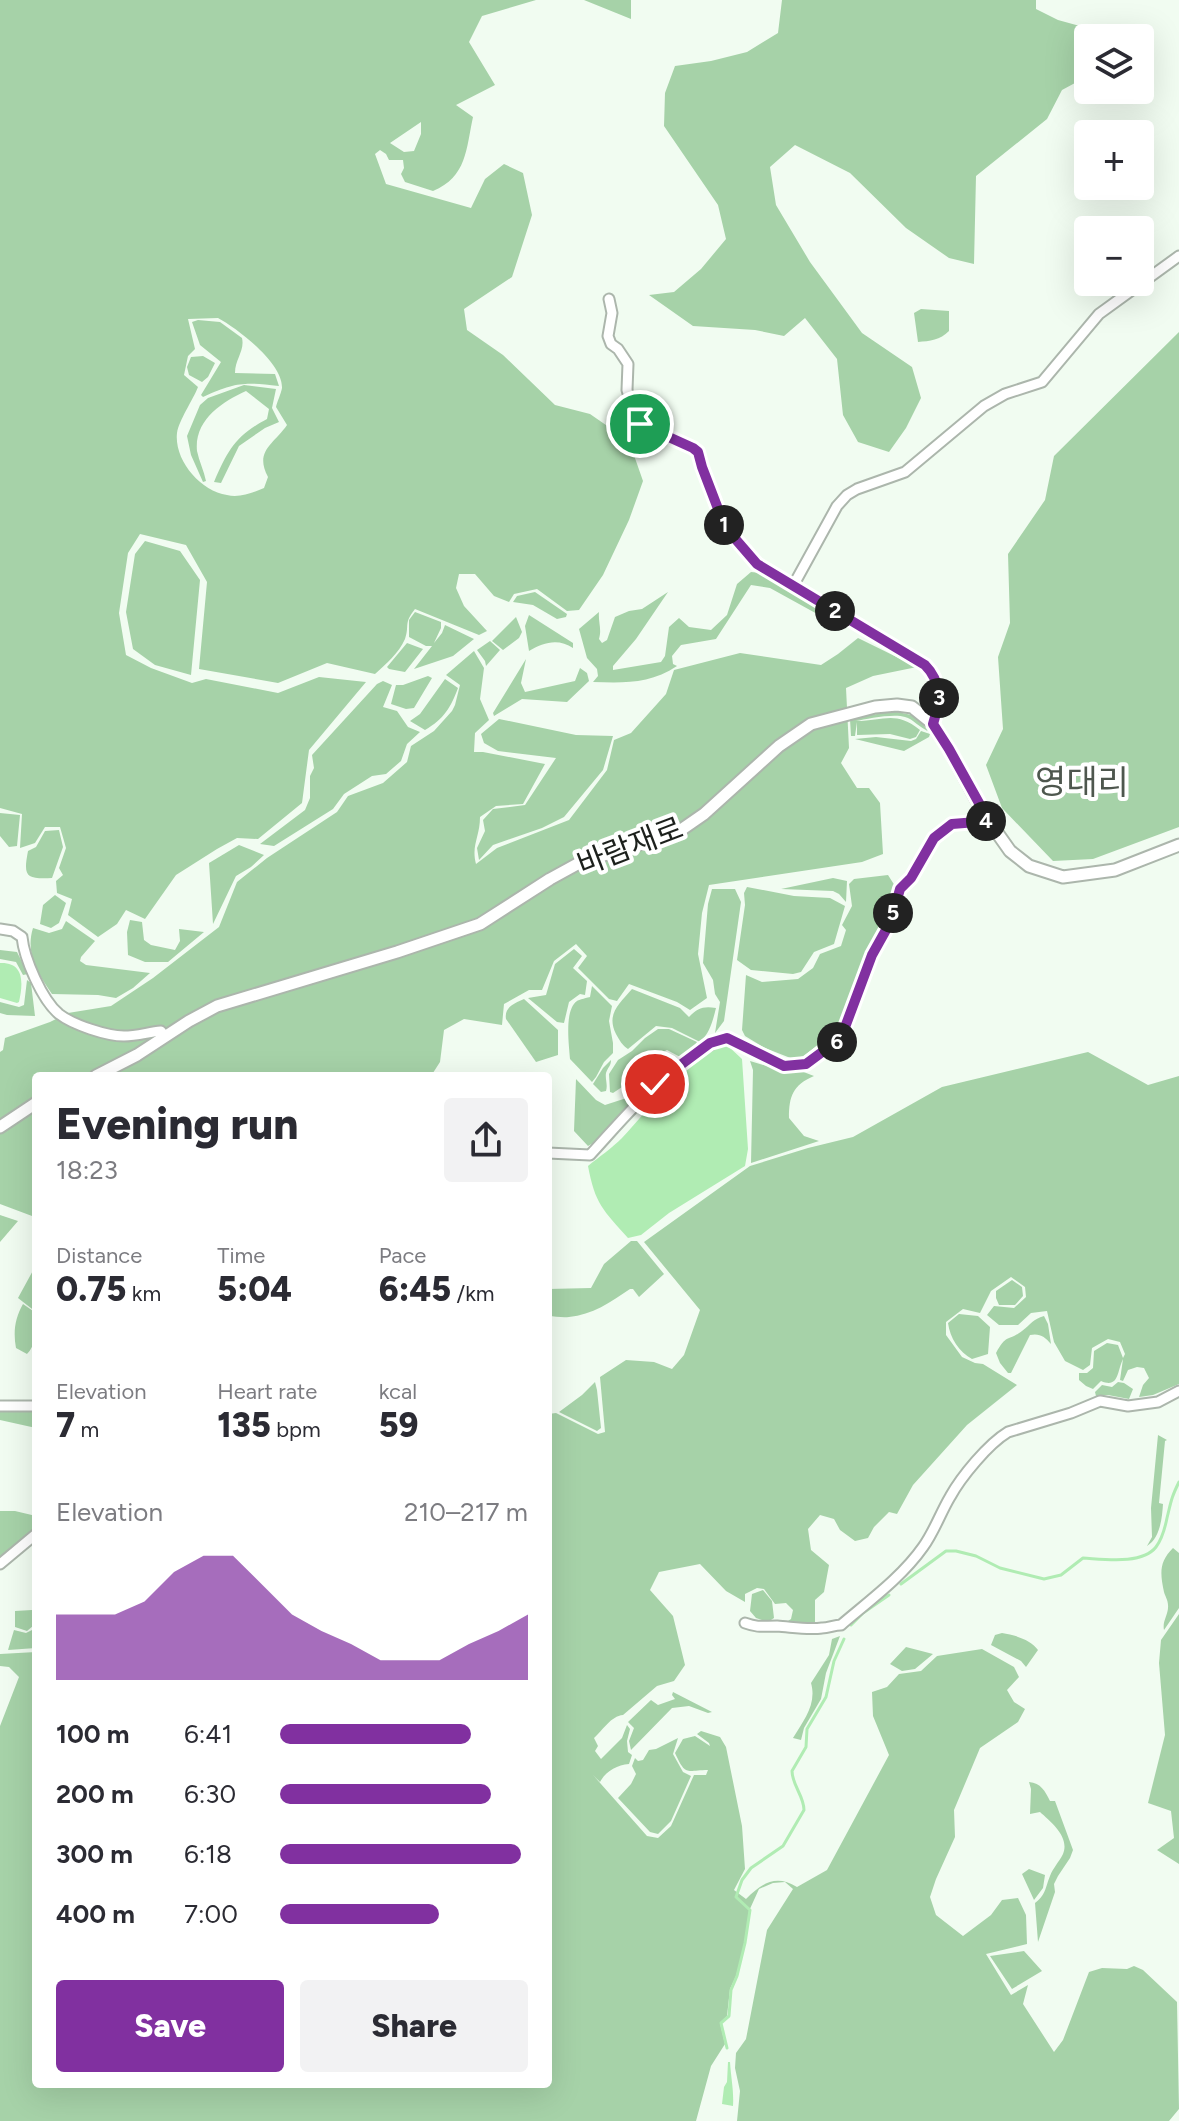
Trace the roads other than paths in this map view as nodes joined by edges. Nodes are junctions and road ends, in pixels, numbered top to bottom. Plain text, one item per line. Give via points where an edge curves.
1 (1179, 256) edge
2 (609, 299) dead end
3 (793, 586) junction
4 (933, 724) junction
5 (989, 821) junction
6 (1179, 845) edge
7 (0, 929) edge
8 (165, 1036) junction
9 (104, 1072) edge
10 (32, 1106) edge
11 (0, 1127) edge
12 (552, 1153) edge
13 (1179, 1391) edge
14 (0, 1406) edge
15 (32, 1406) edge
16 (32, 1537) edge
17 (0, 1564) edge
18 (745, 1623) dead end

1 - 3 street via 1099,314 1042,382 984,406 905,472 847,495
2 - 3 street via 608,336 628,364 627,390 635,417 698,452 725,527 757,564
3 - 4 street via 925,665 937,680 939,704
4 - 5 street, 바람재로
4 - 8 street, 바람재로 via 912,707 897,705 811,724 678,832 581,862 480,924 217,1006
5 - 6 street, 바람재로 via 1010,851 1029,866 1063,877 1115,870
5 - 12 street via 952,824 934,838 900,889 841,1038 806,1064 784,1066 727,1038 710,1043 655,1084 590,1155
7 - 8 street via 22,937 30,971 60,1015 109,1034 161,1031
8 - 9 street, 바람재로
10 - 11 street
13 - 18 street via 1158,1402 1128,1406 1100,1401 999,1438 962,1479 923,1548 841,1625 760,1628
14 - 15 street
16 - 17 street

